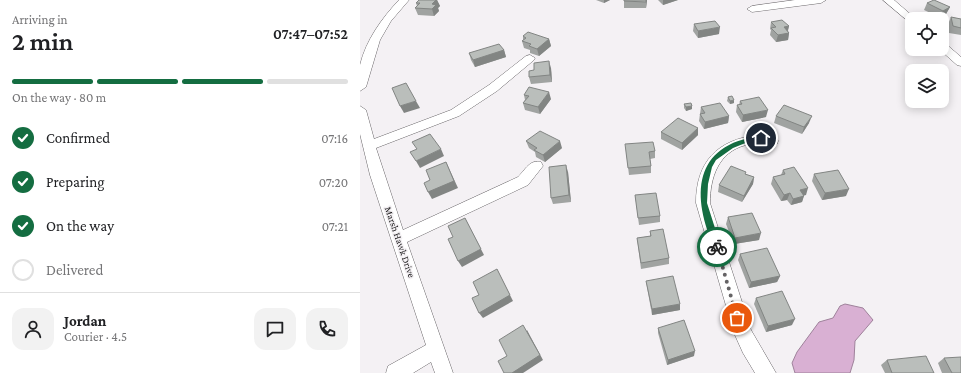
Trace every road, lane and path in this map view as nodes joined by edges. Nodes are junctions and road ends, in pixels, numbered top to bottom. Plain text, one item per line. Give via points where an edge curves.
1 (404, 0) edge
2 (821, 0) edge
3 (888, 0) edge
4 (752, 9) dead end
5 (905, 14) edge
6 (364, 54) edge
7 (956, 54) edge
8 (530, 58) dead end
9 (961, 63) edge
10 (360, 87) edge
11 (360, 110) edge
12 (772, 142) dead end
13 (369, 146) junction
14 (536, 166) dead end
15 (398, 239) junction
16 (436, 350) junction
17 (395, 373) edge
18 (444, 373) edge
19 (767, 373) edge

1 - 6 street
2 - 4 street
3 - 5 street
6 - 10 street
7 - 9 street
8 - 13 street via 493,88 460,110
11 - 13 street, Marsh Hawk Drive
12 - 19 street via 761,138 747,140 721,152 709,167 704,203 737,318 760,365
13 - 15 street, Marsh Hawk Drive
14 - 15 street via 523,181
15 - 16 street, Marsh Hawk Drive
16 - 17 street
16 - 18 street, Marsh Hawk Drive

